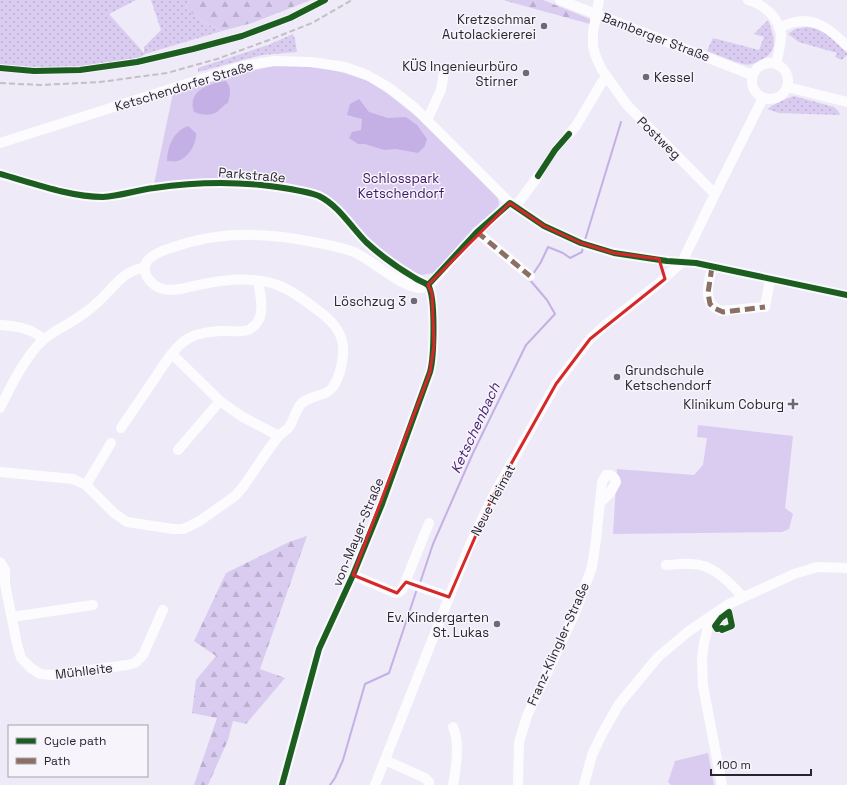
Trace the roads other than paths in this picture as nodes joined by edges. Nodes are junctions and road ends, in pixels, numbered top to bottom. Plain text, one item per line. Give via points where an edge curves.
1 (560, 0) edge
2 (599, 0) edge
3 (748, 0) edge
4 (779, 28) junction
5 (847, 46) edge
6 (776, 64) junction
7 (444, 73) dead end
8 (752, 75) junction
9 (608, 79) junction
10 (787, 87) junction
11 (763, 98) junction
12 (847, 102) edge
13 (427, 120) junction
14 (569, 134) dead end
15 (0, 143) edge
16 (0, 174) edge
17 (538, 176) dead end
18 (715, 194) junction
19 (513, 204) junction
20 (477, 232) junction
21 (659, 259) junction
22 (682, 262) junction
23 (712, 267) junction
24 (145, 268) junction
25 (530, 276) dead end
26 (665, 278) junction
27 (770, 279) junction
28 (258, 281) junction
29 (428, 284) junction
30 (847, 295) edge
31 (0, 325) edge
32 (44, 339) junction
33 (172, 354) junction
34 (220, 401) junction
35 (0, 408) edge
36 (121, 428) dead end
37 (278, 436) junction
38 (110, 443) dead end
39 (178, 450) dead end
40 (0, 472) edge
41 (86, 485) junction
42 (600, 503) dead end
43 (429, 523) dead end
44 (0, 562) edge
45 (666, 566) dead end
46 (847, 568) edge
47 (353, 575) junction
48 (409, 583) junction
49 (3, 584) edge
50 (449, 597) junction
51 (743, 597) junction
52 (93, 605) dead end
53 (163, 610) dead end
54 (711, 616) junction
55 (12, 617) junction
56 (690, 631) junction
57 (704, 643) junction
58 (454, 727) dead end
59 (385, 760) junction
60 (282, 785) edge
61 (375, 785) edge
62 (429, 785) edge
63 (453, 785) edge
64 (518, 785) edge
65 (584, 785) edge
66 (722, 785) edge

1 - 8 street, Bamberger Straße
2 - 9 street, Postweg via 593,47
3 - 4 street via 771,14
4 - 5 street via 796,21 816,22
4 - 6 street via 781,35
6 - 8 street via 762,64
6 - 10 street via 786,73
7 - 13 street via 441,90
8 - 11 street via 753,88
9 - 14 street via 602,82
9 - 18 street, Postweg via 627,105
10 - 11 street via 777,98
10 - 12 street
11 - 18 street
13 - 15 street, Ketschendorfer Straße via 388,87 356,71 323,63 274,61 226,71
13 - 19 street, Ketschendorfer Straße
16 - 29 street, Parkstraße via 66,192 94,196 217,182 260,185 318,196 339,210 381,254
17 - 19 street
18 - 22 street
19 - 20 street
19 - 21 street, Ketschendorfer Straße via 544,226 584,244 614,253
20 - 25 street
20 - 29 street
21 - 22 street, Ketschendorfer Straße
21 - 26 street
22 - 23 street, Ketschendorfer Straße
22 - 26 street, Neue Heimat
23 - 27 street, Ketschendorfer Straße
23 - 27 street via 708,299 710,304 721,311 765,306
24 - 28 street via 146,276 153,285 169,290 224,280
24 - 29 street via 148,260 172,247 233,234 274,235 325,244 356,253 408,284 421,288
24 - 32 street via 134,269 83,315
26 - 50 street, Neue Heimat via 590,339 565,371 493,496
27 - 30 street, Ketschendorfer Straße
28 - 33 street via 260,316 254,327 240,332 198,334 186,340
28 - 37 street via 281,286 304,300 332,323 343,342 341,367 333,387 304,401 289,427
29 - 47 street, von-Mayer-Straße via 432,293 434,345 430,372
31 - 32 street via 28,329
32 - 35 street via 25,362
33 - 34 street
33 - 36 street
34 - 37 street
34 - 39 street
37 - 41 street via 235,496 201,520 183,529 127,522 114,513
38 - 41 street
40 - 41 street via 73,479
42 - 64 street, Franz-Klingler-Straße via 592,567 575,613 522,729
43 - 48 street
44 - 49 street, Mühlleite via 5,570
45 - 51 street via 705,566 728,581
46 - 51 street via 817,568 794,574
47 - 48 street, von-Mayer-Straße via 397,593
47 - 60 street, von-Mayer-Straße via 319,649
48 - 50 street
49 - 55 street, Mühlleite
50 - 59 street, Neue Heimat
51 - 54 street
52 - 55 street
53 - 55 street, Mühlleite via 143,655 135,663 52,675 40,674 21,658
54 - 56 street
54 - 57 street
56 - 57 street via 697,634
56 - 65 street via 658,657 619,704 592,756
57 - 66 street via 703,686
58 - 63 street via 457,741
59 - 61 street, Neue Heimat
59 - 62 street via 425,778

